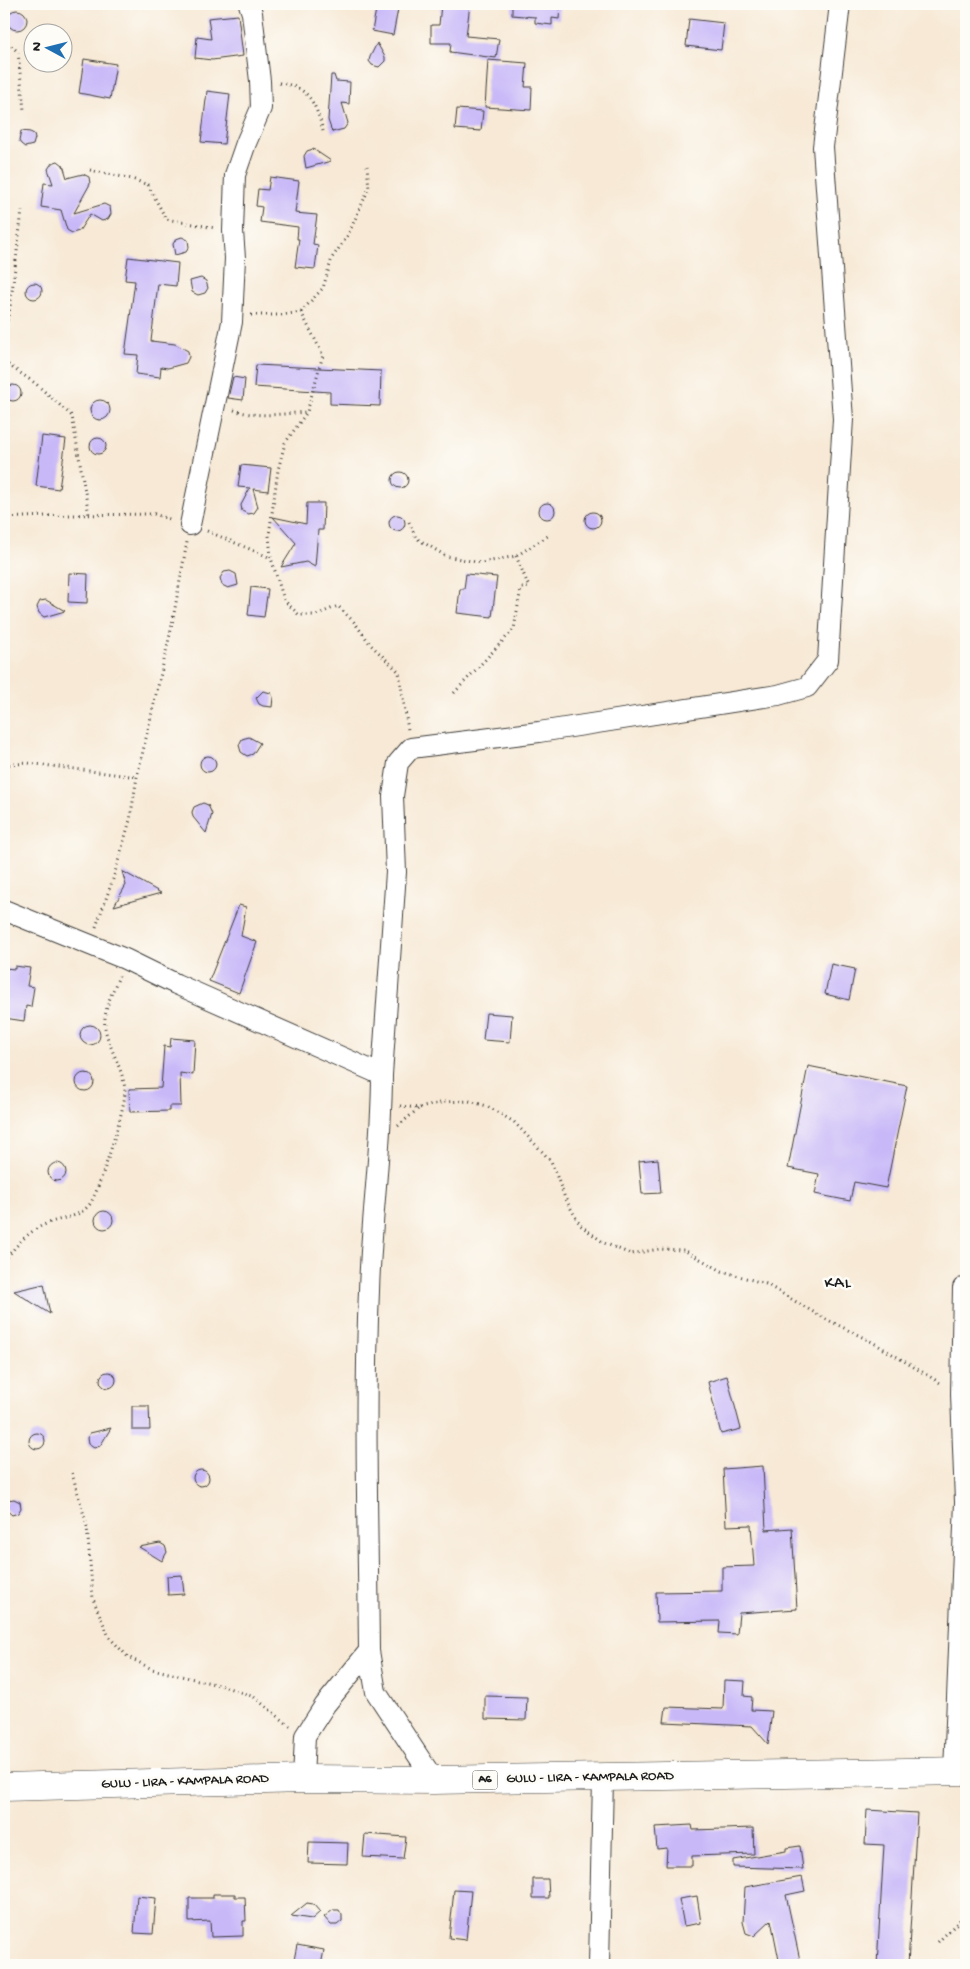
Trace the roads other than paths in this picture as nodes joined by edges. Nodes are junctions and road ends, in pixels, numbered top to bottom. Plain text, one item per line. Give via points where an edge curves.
1 (249, 4) edge
2 (840, 4) edge
3 (190, 524) road end
4 (4, 910) edge
5 (382, 1075) junction
6 (963, 1288) dead end
7 (369, 1651) junction
8 (960, 1771) edge
9 (603, 1778) junction
10 (303, 1779) junction
11 (434, 1780) junction
12 (4, 1787) edge
13 (599, 1965) edge

1 - 3 street via 261,108 235,175 232,322
2 - 5 street via 823,147 843,419 828,660 807,687 778,694 539,732 411,748 398,763 393,796 396,872
4 - 5 street via 126,959
5 - 7 street via 368,1324
6 - 8 street via 961,1394 965,1502
7 - 10 street via 325,1705 305,1736
7 - 11 street via 376,1692
8 - 9 main road, GULU - LIRA - KAMPALA ROAD / A6
9 - 11 main road, GULU - LIRA - KAMPALA ROAD / A6
9 - 13 street
10 - 11 main road, GULU - LIRA - KAMPALA ROAD / A6
10 - 12 main road, GULU - LIRA - KAMPALA ROAD / A6

